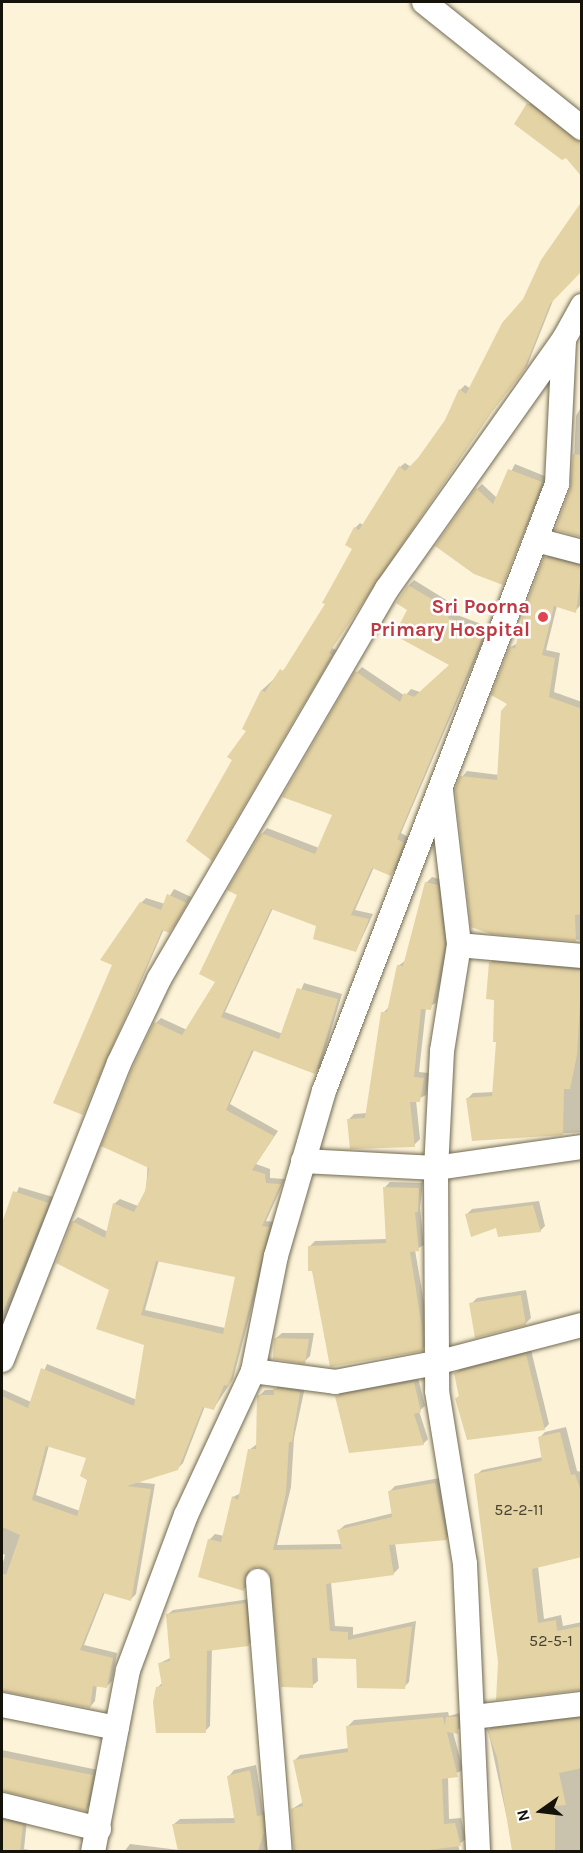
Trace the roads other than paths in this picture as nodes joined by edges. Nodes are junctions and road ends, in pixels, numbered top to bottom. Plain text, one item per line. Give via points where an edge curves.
1 (424, 2) edge
2 (582, 128) edge
3 (582, 306) edge
4 (564, 339) junction
5 (536, 540) junction
6 (582, 552) edge
7 (440, 787) junction
8 (459, 945) junction
9 (582, 957) edge
10 (582, 1147) edge
11 (303, 1161) junction
12 (436, 1168) junction
13 (582, 1325) edge
14 (2, 1360) edge
15 (436, 1363) junction
16 (253, 1371) junction
17 (258, 1581) dead end
18 (582, 1704) edge
19 (2, 1705) edge
20 (474, 1717) junction
21 (117, 1728) junction
22 (2, 1805) edge
23 (96, 1840) edge
24 (280, 1851) edge
25 (478, 1851) edge

1 - 2 street
3 - 4 street
4 - 5 street via 557,484
4 - 14 street via 387,589 159,979 119,1063
5 - 6 street
5 - 7 street
7 - 8 street
7 - 11 street via 328,1079
8 - 9 street
8 - 12 street via 442,1051
10 - 12 street
11 - 12 street
11 - 16 street via 276,1256
12 - 15 street
13 - 15 street
15 - 16 street via 335,1382
15 - 20 street via 437,1391 465,1564
16 - 21 street via 186,1515 128,1670
17 - 24 street
18 - 20 street
19 - 21 street
20 - 25 street
21 - 23 street
22 - 23 street

